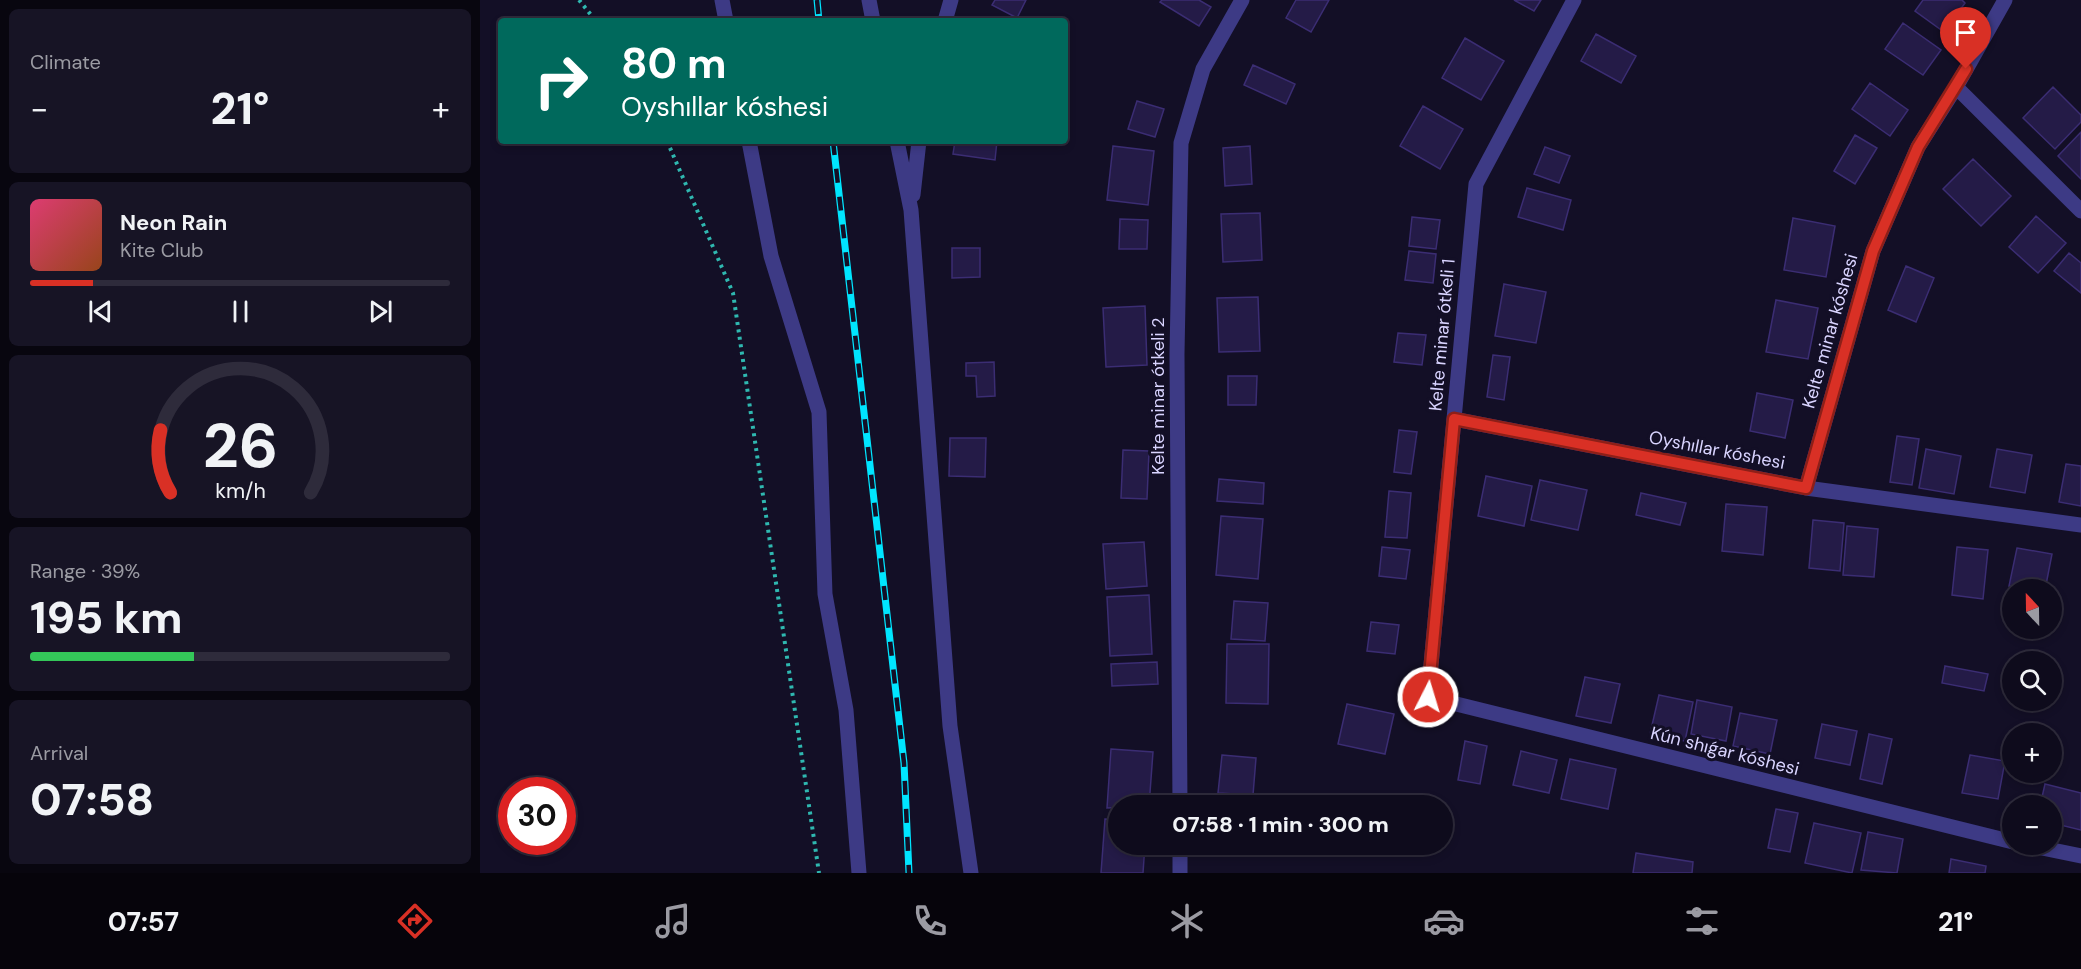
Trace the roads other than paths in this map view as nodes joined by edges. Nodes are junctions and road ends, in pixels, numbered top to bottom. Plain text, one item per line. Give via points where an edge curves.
1 (722, 0) edge
2 (869, 0) edge
3 (951, 0) edge
4 (1242, 0) edge
5 (1574, 0) edge
6 (2005, 0) edge
7 (725, 18) edge
8 (872, 18) edge
9 (946, 18) edge
10 (1956, 87) junction
11 (750, 144) edge
12 (898, 144) edge
13 (919, 144) edge
14 (911, 210) junction
15 (2081, 210) edge
16 (1454, 419) junction
17 (1806, 488) junction
18 (2081, 525) edge
19 (1428, 697) joint
20 (1180, 795) edge
21 (2002, 839) edge
22 (2062, 852) edge
23 (1180, 855) edge
24 (2081, 856) edge
25 (859, 873) edge
26 (971, 873) edge
27 (1180, 873) edge

1 - 7 street
2 - 8 street
3 - 9 street
4 - 20 street, Kelte minar ótkeli 2 via 1203,69 1181,143 1177,354
5 - 16 street, Kelte minar ótkeli 1 via 1476,184
6 - 10 street, Kelte minar kóshesi
10 - 15 street
10 - 17 street, Kelte minar kóshesi via 1918,147 1873,251
11 - 25 street via 771,256 819,412 825,594 846,710
12 - 14 street
13 - 14 street
14 - 26 street via 950,726
16 - 17 street, Oyshıllar kóshesi
16 - 19 street, Kelte minar ótkeli 1
17 - 18 street, Oyshıllar kóshesi
19 - 21 street, Kún shıǵar kóshesi
22 - 24 street
23 - 27 street

